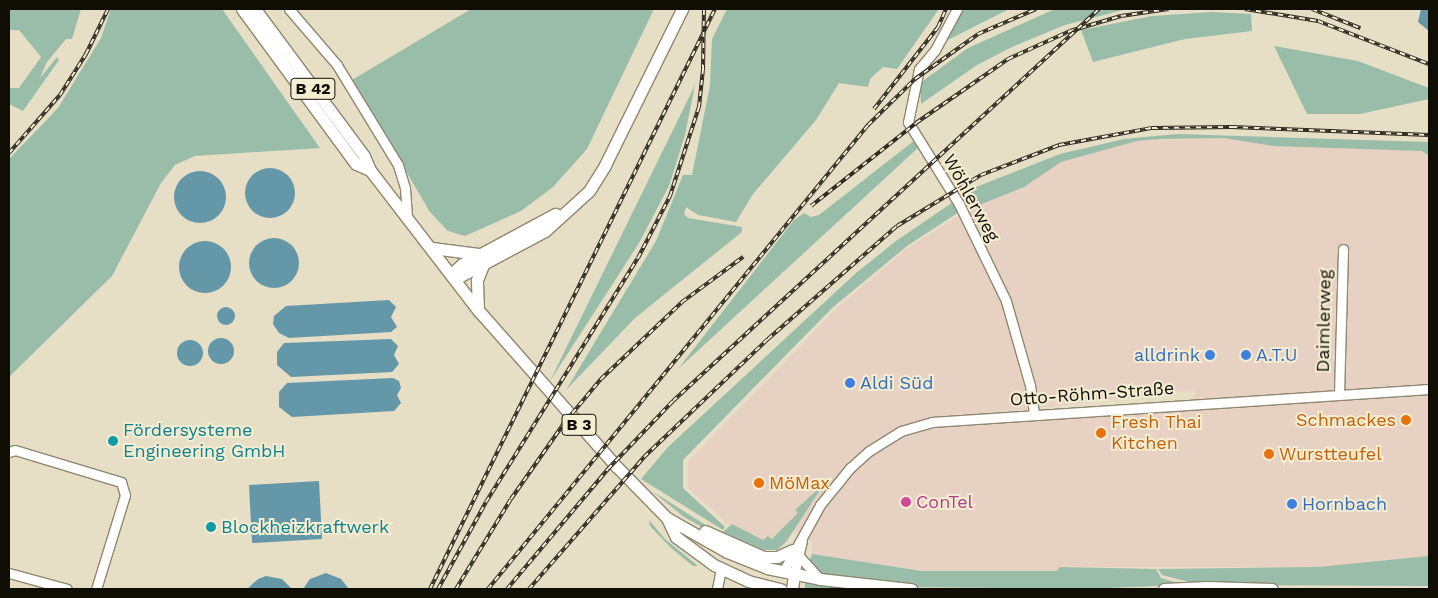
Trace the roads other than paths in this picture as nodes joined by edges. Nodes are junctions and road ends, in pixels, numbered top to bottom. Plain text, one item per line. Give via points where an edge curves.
1 (242, 9) edge
2 (255, 9) edge
3 (289, 9) edge
4 (682, 9) edge
5 (957, 9) edge
6 (370, 170) junction
7 (407, 218) junction
8 (432, 248) junction
9 (1342, 249) dead end
10 (484, 259) junction
11 (453, 276) junction
12 (478, 310) junction
13 (1429, 389) edge
14 (1339, 394) junction
15 (1034, 414) junction
16 (9, 452) edge
17 (667, 518) junction
18 (687, 526) junction
19 (727, 552) junction
20 (796, 553) junction
21 (721, 569) junction
22 (783, 572) junction
23 (9, 573) edge
24 (794, 575) junction
25 (820, 579) junction
26 (748, 581) junction
27 (1208, 588) edge
28 (67, 589) edge
29 (96, 589) edge
30 (717, 589) edge
31 (760, 589) edge
32 (779, 589) edge
33 (792, 589) edge
34 (911, 589) edge
35 (1164, 589) edge
36 (1272, 589) edge

1 - 6 main road, B 42 via 356,164
2 - 6 main road, B 42 via 364,156
3 - 7 street via 337,65 398,166 405,188
4 - 10 main road via 613,149 577,193 554,214
5 - 15 street, Wöhlerweg via 935,50 919,69 907,116 959,204 1006,301 1030,385
6 - 7 main road, B 42
7 - 8 main road, B 42
8 - 10 main road
8 - 11 main road, B 42
9 - 14 street, Daimlerweg
10 - 11 main road
10 - 12 main road via 477,280
11 - 12 main road, B 3
12 - 17 main road, B 3 via 610,460
13 - 14 street, Otto-Röhm-Straße
14 - 15 street, Otto-Röhm-Straße
15 - 20 street, Otto-Röhm-Straße via 958,419 901,431 869,451 828,493
16 - 29 street via 15,450 121,482 125,495
17 - 18 main road, B 3
17 - 21 main road, B 3 via 676,537
18 - 19 main road, B 3
18 - 20 main road via 698,527 763,557
19 - 21 main road
19 - 22 main road, B 3
20 - 22 street, Otto-Röhm-Straße
20 - 24 street, Otto-Röhm-Straße
20 - 25 street
21 - 26 main road, B 3
21 - 30 street
22 - 24 main road, B 3
22 - 32 main road
23 - 28 street
24 - 25 main road
24 - 33 main road
25 - 34 main road
26 - 31 main road, B 3
26 - 32 main road
27 - 35 main road
27 - 36 main road

